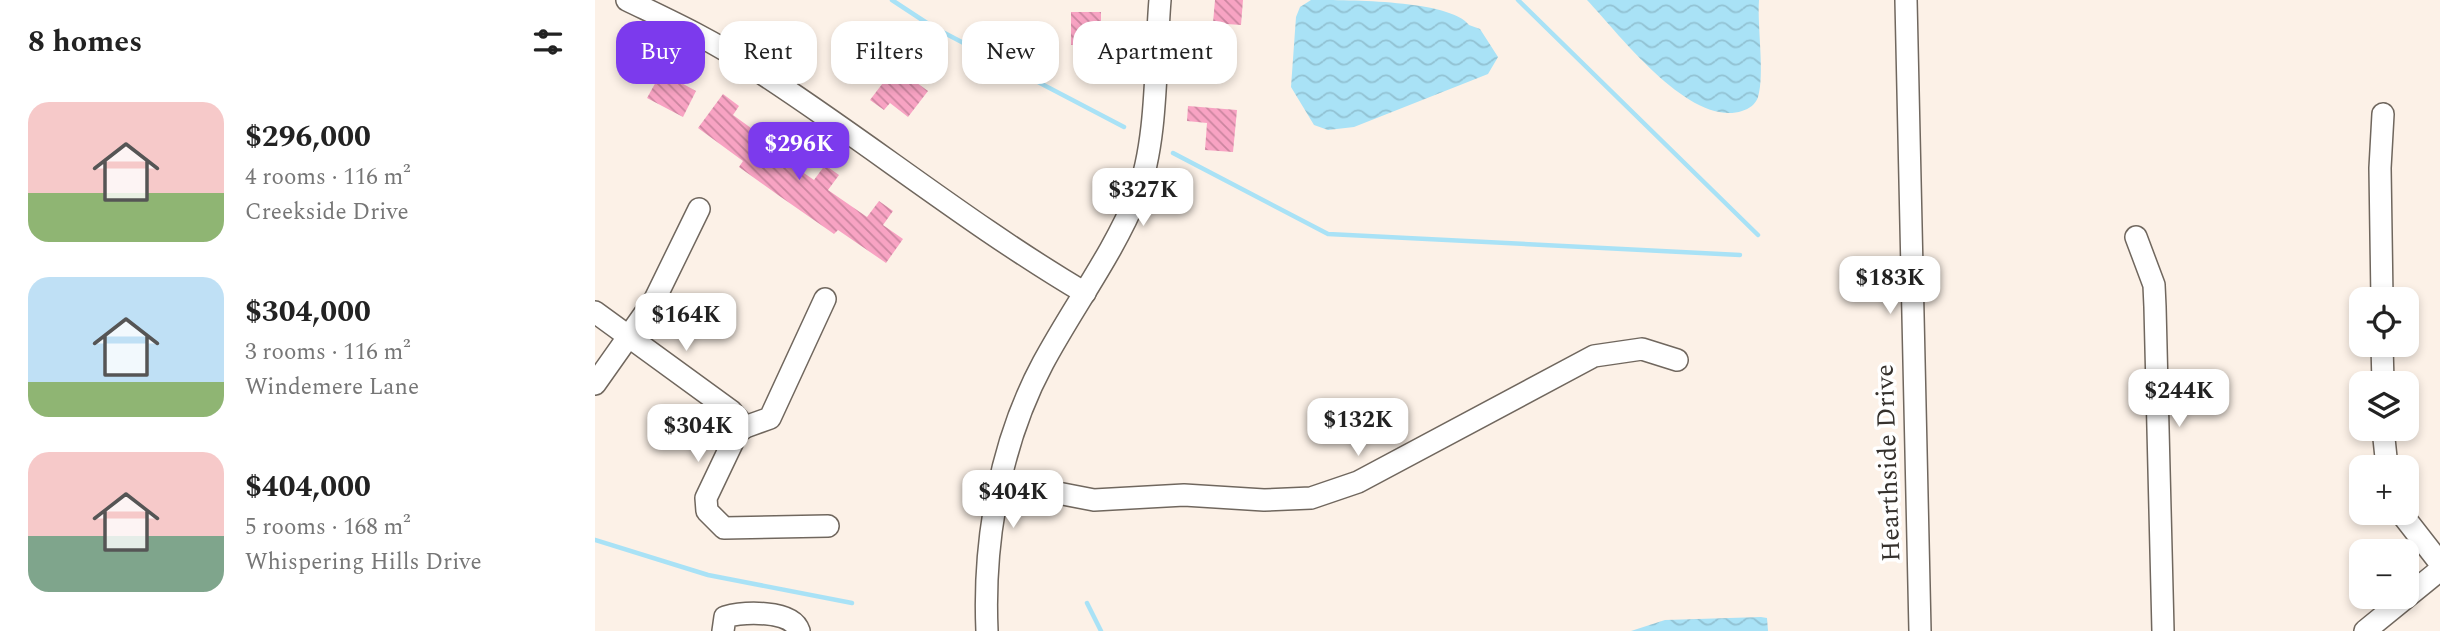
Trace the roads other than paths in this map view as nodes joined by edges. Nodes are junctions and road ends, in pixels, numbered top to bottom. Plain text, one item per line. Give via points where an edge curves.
1 (627, 0) edge
2 (1160, 0) edge
3 (1906, 0) edge
4 (2383, 114) dead end
5 (699, 209) dead end
6 (2136, 237) dead end
7 (2382, 287) edge
8 (1085, 293) junction
9 (825, 299) dead end
10 (595, 312) edge
11 (628, 337) junction
12 (1677, 360) dead end
13 (595, 384) edge
14 (745, 427) junction
15 (1001, 482) junction
16 (2410, 525) edge
17 (828, 526) dead end
18 (2440, 563) edge
19 (2440, 570) edge
20 (723, 631) edge
21 (799, 631) edge
22 (987, 631) edge
23 (1920, 631) edge
24 (2162, 631) edge
25 (2365, 631) edge

1 - 8 street via 748,64 996,239
2 - 8 street via 1145,169 1136,196
3 - 23 street, Hearthside Drive
4 - 7 street
5 - 11 street via 655,299
6 - 24 street via 2154,285
8 - 15 street via 1042,365 1011,441
9 - 14 street via 770,418
10 - 11 street
11 - 13 street
11 - 14 street via 731,411
12 - 15 street via 1642,349 1594,356 1358,482 1311,498 1184,495 1094,500
14 - 17 street via 737,433 706,498 714,521 725,528
15 - 22 street via 990,536
16 - 18 street
19 - 25 street
20 - 21 street via 725,617 734,614 790,620

